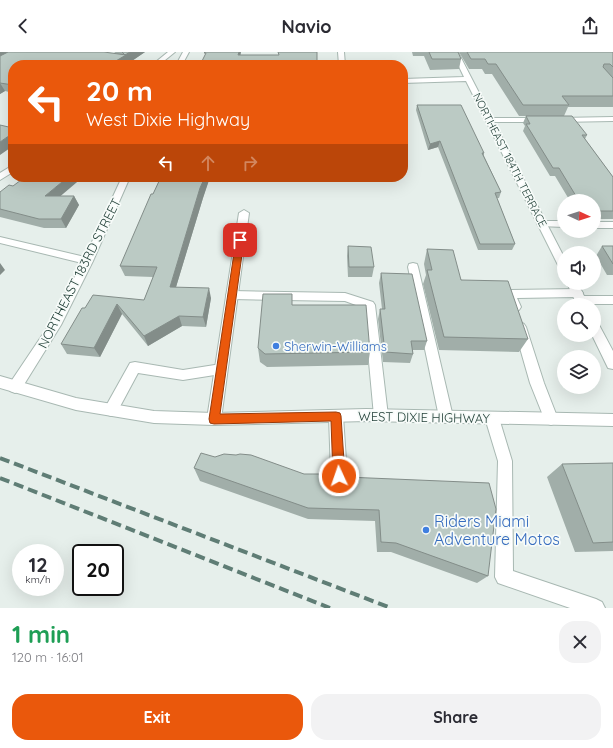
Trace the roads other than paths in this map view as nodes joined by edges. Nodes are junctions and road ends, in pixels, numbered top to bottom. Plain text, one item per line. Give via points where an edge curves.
1 (172, 52) edge
2 (455, 52) edge
3 (162, 60) edge
4 (469, 79) junction
5 (408, 81) edge
6 (613, 119) edge
7 (489, 120) junction
8 (124, 182) edge
9 (244, 213) dead end
10 (542, 224) junction
11 (557, 224) edge
12 (601, 224) edge
13 (613, 225) edge
14 (0, 240) edge
15 (557, 253) edge
16 (88, 261) junction
17 (413, 267) dead end
18 (232, 295) junction
19 (578, 295) edge
20 (613, 300) edge
21 (601, 340) edge
22 (613, 364) edge
23 (221, 369) junction
24 (0, 382) edge
25 (15, 387) junction
26 (111, 410) junction
27 (336, 416) junction
28 (381, 416) junction
29 (446, 417) junction
30 (492, 418) junction
31 (214, 419) junction
32 (551, 419) junction
33 (613, 420) edge
34 (339, 476) edge
35 (596, 608) edge

1 - 3 street
2 - 4 street, NORTHEAST 184TH TERRACE
4 - 5 street
4 - 7 street, NORTHEAST 184TH TERRACE
6 - 7 street
7 - 10 street, NORTHEAST 184TH TERRACE
8 - 16 street, NORTHEAST 183RD STREET
9 - 18 street
10 - 11 street
10 - 15 street, NORTHEAST 184TH TERRACE
12 - 13 street
14 - 16 street
16 - 25 street, NORTHEAST 183RD STREET via 55,325
17 - 29 street
18 - 23 street
18 - 28 street via 345,297 370,306
19 - 20 street
19 - 32 street via 510,294 537,383
21 - 22 street
23 - 26 street via 183,375 135,367
23 - 31 street
24 - 25 street, WEST DIXIE HIGHWAY
25 - 26 street, WEST DIXIE HIGHWAY via 76,404
26 - 31 street, WEST DIXIE HIGHWAY via 154,418
27 - 28 street, WEST DIXIE HIGHWAY
27 - 31 street, WEST DIXIE HIGHWAY
27 - 34 street
28 - 29 street, WEST DIXIE HIGHWAY
29 - 30 street, WEST DIXIE HIGHWAY
30 - 32 street, WEST DIXIE HIGHWAY
30 - 35 street via 505,461 504,577
32 - 33 street, WEST DIXIE HIGHWAY

